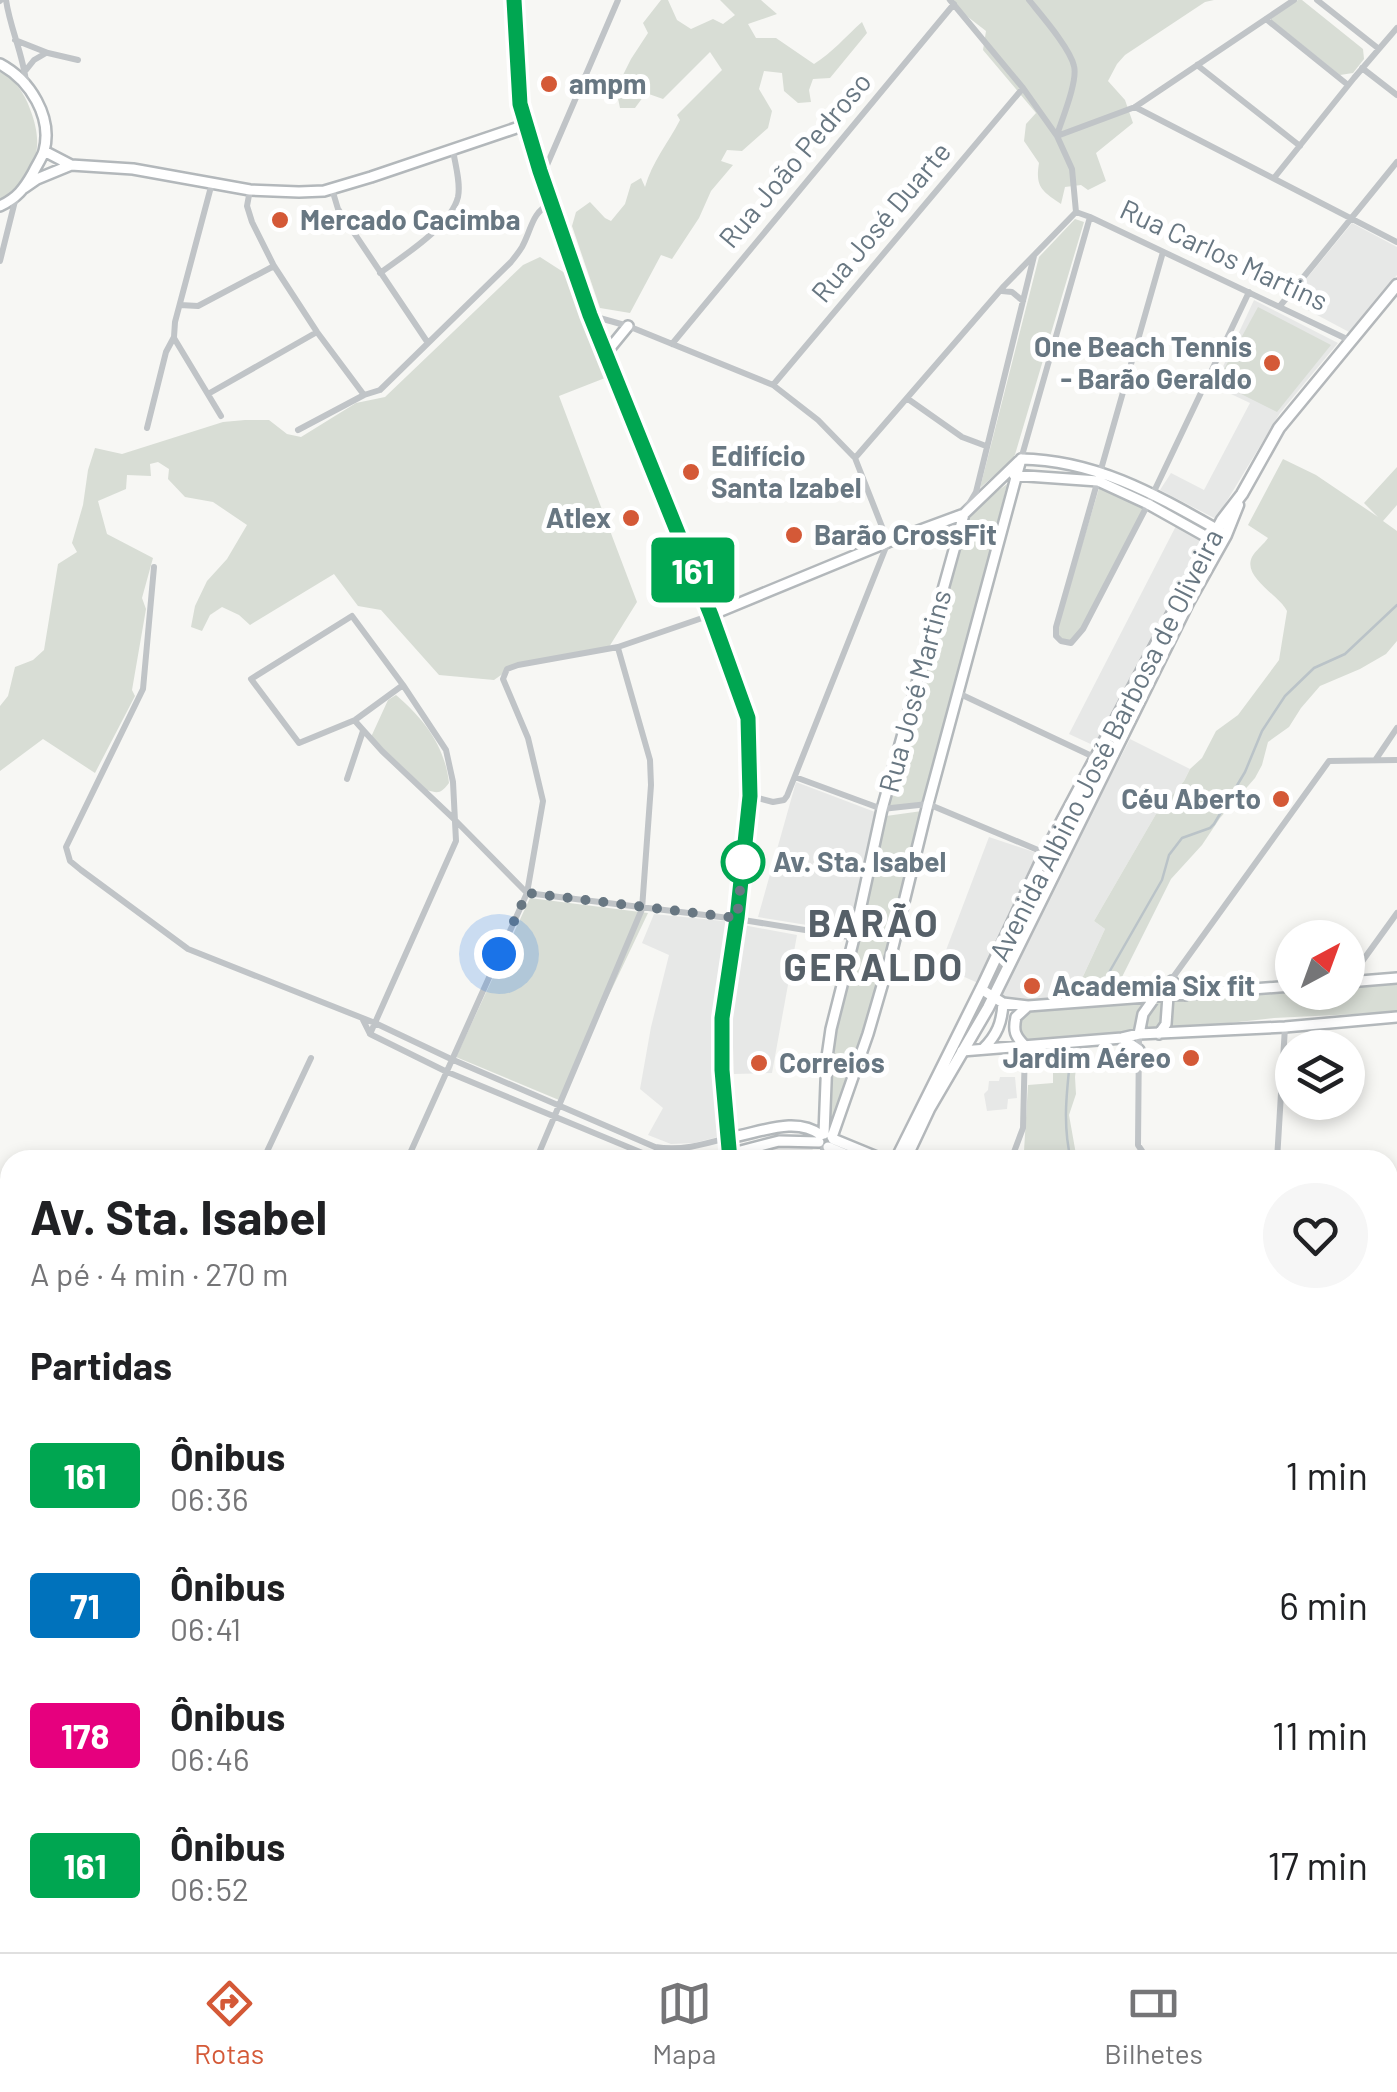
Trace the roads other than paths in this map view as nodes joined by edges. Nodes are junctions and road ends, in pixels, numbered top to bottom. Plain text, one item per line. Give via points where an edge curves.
1 (2, 0) edge
2 (514, 0) edge
3 (618, 0) edge
4 (1029, 0) edge
5 (1294, 0) edge
6 (1318, 0) edge
7 (952, 2) edge
8 (1266, 19) junction
9 (1397, 28) edge
10 (14, 39) junction
11 (1379, 49) junction
12 (48, 52) junction
13 (78, 60) dead end
14 (0, 64) edge
15 (1197, 65) junction
16 (1362, 68) junction
17 (25, 71) junction
18 (26, 83) junction
19 (1348, 85) junction
20 (1023, 88) junction
21 (1397, 95) edge
22 (1135, 107) junction
23 (525, 125) junction
24 (1057, 136) junction
25 (1300, 146) junction
26 (452, 150) junction
27 (44, 151) junction
28 (1397, 162) edge
29 (71, 165) junction
30 (540, 171) junction
31 (1274, 178) junction
32 (212, 183) junction
33 (24, 188) junction
34 (250, 190) junction
35 (332, 190) junction
36 (16, 198) junction
37 (551, 203) junction
38 (0, 206) edge
39 (1076, 212) junction
40 (1090, 217) junction
41 (1351, 218) junction
42 (1397, 242) edge
43 (1163, 252) junction
44 (1034, 255) junction
45 (0, 261) edge
46 (274, 266) junction
47 (380, 273) junction
48 (1397, 285) edge
49 (1000, 290) junction
50 (1249, 292) junction
51 (1023, 301) junction
52 (180, 304) junction
53 (1280, 306) junction
54 (590, 315) junction
55 (628, 326) junction
56 (317, 332) junction
57 (174, 337) junction
58 (1351, 341) junction
59 (428, 343) junction
60 (672, 344) junction
61 (607, 358) junction
62 (773, 385) junction
63 (208, 394) junction
64 (364, 394) junction
65 (908, 399) junction
66 (221, 416) dead end
67 (146, 428) dead end
68 (298, 430) dead end
69 (986, 446) junction
70 (855, 458) junction
71 (1021, 459) junction
72 (1018, 474) junction
73 (1004, 476) junction
74 (1099, 476) junction
75 (1150, 499) junction
76 (964, 514) junction
77 (1219, 537) junction
78 (888, 542) junction
79 (154, 566) dead end
80 (711, 615) junction
81 (618, 648) junction
82 (403, 685) junction
83 (957, 692) junction
84 (355, 720) junction
85 (1397, 728) edge
86 (364, 731) junction
87 (1096, 758) junction
88 (1376, 760) junction
89 (1397, 760) edge
90 (795, 777) junction
91 (347, 779) dead end
92 (750, 796) junction
93 (928, 804) junction
94 (882, 809) junction
95 (454, 820) junction
96 (1045, 853) junction
97 (527, 893) junction
98 (642, 909) junction
99 (1397, 913) edge
100 (737, 918) junction
101 (854, 938) junction
102 (1365, 958) edge
103 (1173, 978) junction
104 (1397, 978) edge
105 (1365, 981) edge
106 (1275, 987) edge
107 (981, 989) junction
108 (1185, 995) junction
109 (1168, 996) junction
110 (1155, 997) junction
111 (998, 1000) junction
112 (1028, 1006) junction
113 (966, 1016) junction
114 (1397, 1016) edge
115 (362, 1020) junction
116 (375, 1023) junction
117 (1285, 1027) junction
118 (370, 1034) junction
119 (1140, 1034) junction
120 (1159, 1034) junction
121 (970, 1036) junction
122 (1122, 1038) junction
123 (1025, 1046) junction
124 (973, 1050) junction
125 (1139, 1050) junction
126 (311, 1058) dead end
127 (451, 1059) junction
128 (446, 1071) junction
129 (560, 1105) junction
130 (555, 1117) junction
131 (727, 1138) junction
132 (826, 1140) junction
133 (688, 1149) joint
134 (268, 1150) edge
135 (410, 1150) edge
136 (540, 1150) edge
137 (635, 1150) edge
138 (728, 1150) edge
139 (751, 1150) edge
140 (823, 1150) edge
141 (842, 1150) edge
142 (855, 1150) edge
143 (901, 1150) edge
144 (910, 1150) edge
145 (1015, 1150) edge
146 (1141, 1150) edge
147 (1278, 1150) edge

1 - 10 street
2 - 23 main road
3 - 30 street
4 - 24 street via 1074,66
5 - 8 street
6 - 11 street
7 - 20 street
7 - 60 street, Rua João Pedroso
8 - 15 street
8 - 19 street
9 - 11 street
10 - 12 street
10 - 17 street
11 - 16 street
12 - 13 street
12 - 17 street
14 - 18 main road
15 - 22 street
15 - 25 street
16 - 19 street
16 - 21 street
17 - 18 street
18 - 27 main road via 45,128
19 - 25 street
20 - 24 street
20 - 62 street, Rua José Duarte
22 - 24 street
22 - 31 street
23 - 26 main road
23 - 30 main road
24 - 39 street via 1072,169
25 - 31 street
26 - 35 main road
26 - 47 street via 458,198 439,227
27 - 29 main road
27 - 33 main road
28 - 41 street
29 - 32 main road
29 - 33 main road
30 - 37 main road
31 - 41 street
32 - 34 main road
32 - 52 street
33 - 36 main road
34 - 35 main road
34 - 46 street via 252,222
35 - 47 street
36 - 38 main road
36 - 45 street
37 - 54 main road
37 - 59 street via 539,209 511,262
39 - 40 street, Rua Carlos Martins
39 - 44 street
40 - 43 street, Rua Carlos Martins
40 - 71 street
41 - 42 street
41 - 53 street
43 - 50 street, Rua Carlos Martins
43 - 74 street
44 - 49 street
44 - 51 street, Rua José Martins
46 - 52 street via 198,306
46 - 56 street
47 - 59 street
48 - 58 main road, Avenida Albino José Barbosa de Oliveira
49 - 51 street
49 - 65 street
50 - 53 street, Rua Carlos Martins
50 - 75 street
51 - 69 street, Rua José Martins
52 - 57 street
53 - 58 street, Rua Carlos Martins
54 - 55 street
54 - 61 main road
55 - 60 street
55 - 61 main road
56 - 63 street
56 - 64 street
57 - 63 street
57 - 67 street
58 - 77 main road, Avenida Albino José Barbosa de Oliveira via 1279,428
59 - 64 street via 380,390
60 - 62 street
61 - 80 main road
62 - 70 street
63 - 66 street
64 - 68 street
65 - 69 street
65 - 70 street
69 - 76 street, Rua José Martins
70 - 78 street
71 - 72 main road
71 - 73 main road
71 - 74 main road
72 - 73 main road
72 - 74 main road
72 - 83 main road
73 - 76 main road
74 - 75 main road
74 - 75 street via 1056,626 1061,641 1079,635
75 - 77 main road
76 - 78 main road
76 - 94 main road, Rua José Martins
77 - 87 main road, Avenida Albino José Barbosa de Oliveira
77 - 111 main road, Avenida Albino José Barbosa de Oliveira
78 - 80 main road
78 - 90 street
79 - 115 street via 144,689 66,847 70,861 188,950
80 - 81 street
80 - 92 main road via 748,718
81 - 97 street via 518,665 503,680 528,738 543,801
81 - 98 street via 650,760
82 - 84 street
82 - 84 street via 352,616 251,679 299,743
82 - 95 street via 446,750
83 - 87 street
83 - 93 main road
84 - 86 street
85 - 88 street
86 - 91 street
86 - 95 street
87 - 96 main road, Avenida Albino José Barbosa de Oliveira
88 - 89 street
88 - 103 street via 1329,761
90 - 92 street via 784,800
90 - 94 street
92 - 100 main road
93 - 94 street
93 - 96 street
93 - 132 main road via 868,1034
94 - 101 main road, Rua José Martins
95 - 97 street
95 - 116 street via 456,841
96 - 107 main road, Avenida Albino José Barbosa de Oliveira
97 - 98 street
97 - 127 street
98 - 100 street
98 - 129 street
99 - 102 street
100 - 101 street
100 - 131 main road via 722,1018
101 - 132 main road, Rua José Martins via 826,1058
103 - 108 main road
103 - 109 street
103 - 110 street
104 - 105 main road
106 - 108 main road
107 - 111 main road
107 - 113 main road, Avenida Albino José Barbosa de Oliveira
108 - 109 main road
109 - 110 main road
109 - 120 main road
110 - 112 main road
110 - 119 main road
111 - 112 main road
111 - 121 main road, Avenida Albino José Barbosa de Oliveira
111 - 124 main road via 998,1032
112 - 123 main road via 1013,1030
113 - 121 main road
113 - 143 main road, Avenida Albino José Barbosa de Oliveira
114 - 117 main road
115 - 116 street
115 - 118 street
116 - 118 street
116 - 127 street
117 - 120 main road
117 - 147 street
118 - 128 street
119 - 120 main road
119 - 122 main road
119 - 125 street
121 - 124 main road, Avenida Albino José Barbosa de Oliveira
122 - 123 main road
122 - 125 main road
123 - 124 main road
123 - 145 street via 1023,1128
124 - 144 main road, Avenida Albino José Barbosa de Oliveira via 929,1109
125 - 146 street
126 - 134 street
127 - 128 street
127 - 129 street
128 - 130 street
128 - 135 street
129 - 130 street
129 - 133 street via 655,1148
130 - 136 street
130 - 137 street
131 - 132 main road via 798,1124
131 - 133 street
131 - 138 main road
132 - 139 main road via 779,1141
132 - 140 street, Rua José Martins
132 - 141 main road
132 - 142 main road

